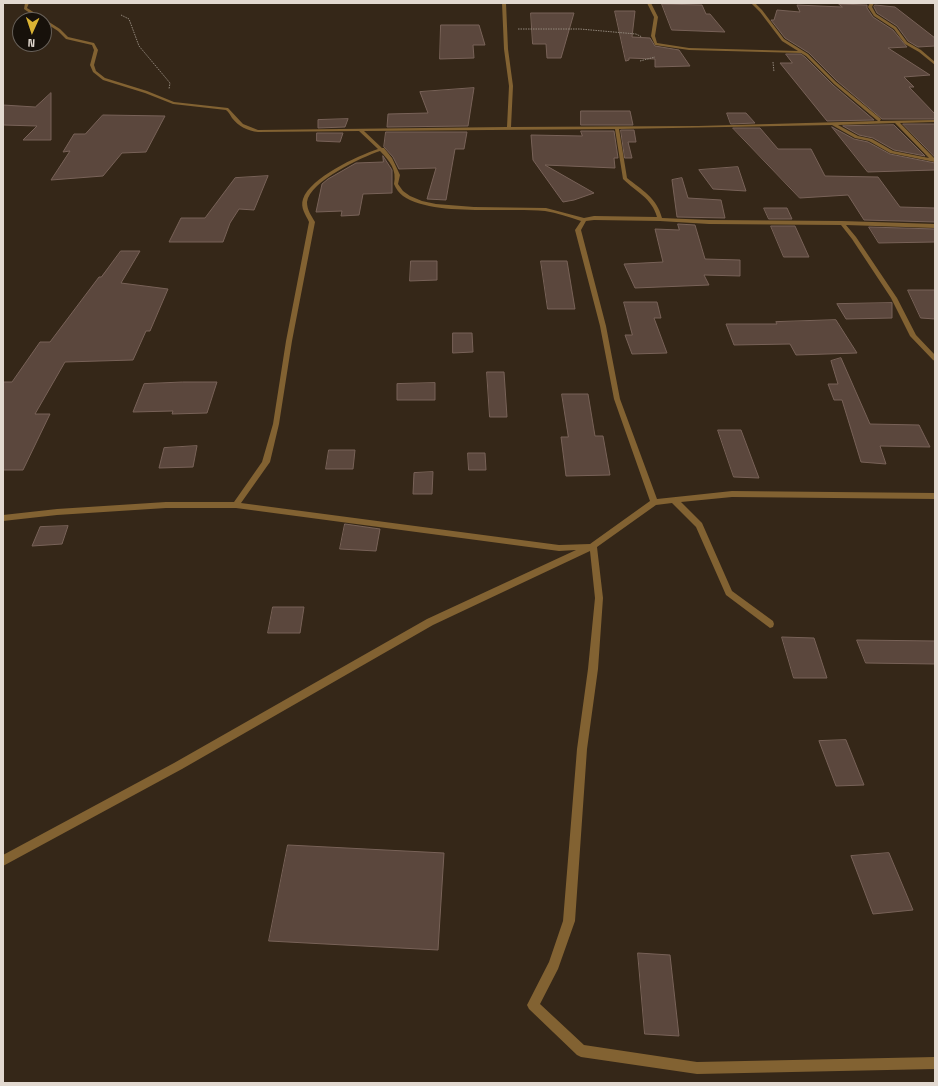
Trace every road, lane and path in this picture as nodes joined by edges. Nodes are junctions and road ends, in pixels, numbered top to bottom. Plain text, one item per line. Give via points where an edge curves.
1 (27, 3) edge
2 (504, 3) edge
3 (649, 3) edge
4 (753, 3) edge
5 (872, 3) edge
6 (121, 15) dead end
7 (505, 28) junction
8 (656, 44) junction
9 (802, 52) junction
10 (935, 64) edge
11 (166, 100) junction
12 (879, 120) dead end
13 (935, 121) edge
14 (896, 122) junction
15 (832, 124) junction
16 (509, 128) junction
17 (617, 128) junction
18 (360, 130) junction
19 (382, 150) junction
20 (934, 160) edge
21 (660, 219) junction
22 (584, 220) junction
23 (842, 223) junction
24 (935, 226) edge
25 (935, 359) edge
26 (935, 496) edge
27 (674, 500) junction
28 (654, 502) junction
29 (236, 505) junction
30 (3, 518) edge
31 (593, 546) junction
32 (770, 624) dead end
33 (3, 861) edge
34 (935, 1063) edge

1 - 11 street via 25,8 30,13 59,30 67,38 93,44 96,50 92,65 94,71 104,79
2 - 7 street
3 - 8 street via 656,18 652,36
4 - 9 street via 778,35
5 - 10 street via 870,7 876,15 895,28 906,43 920,50
6 - 11 path via 129,19 139,46 170,83
7 - 8 path via 608,31 636,34
7 - 16 street via 511,86
8 - 9 street via 689,49
9 - 12 street
11 - 18 street via 228,109 232,116 253,130
13 - 14 street
14 - 15 street
14 - 20 street
15 - 17 street
15 - 20 street via 892,152
16 - 17 street
16 - 18 street
17 - 21 street via 625,179 645,192 658,210
18 - 19 street
19 - 22 street via 396,168 396,184 408,198 450,206 546,210
19 - 29 street via 367,154 323,178 311,188 305,200 305,209 312,222 276,424 266,462
21 - 22 street
21 - 23 street
22 - 28 street via 578,230 580,241 603,326 617,399
23 - 24 street
23 - 25 street via 894,298 912,336
26 - 27 street via 732,494
27 - 28 street
27 - 32 street via 699,525 729,593
28 - 31 street
29 - 30 street via 166,505
29 - 31 street via 559,548
31 - 33 street via 430,622 178,766
31 - 34 street via 599,598 582,749 569,921 554,965 533,1005 581,1051 689,1067

